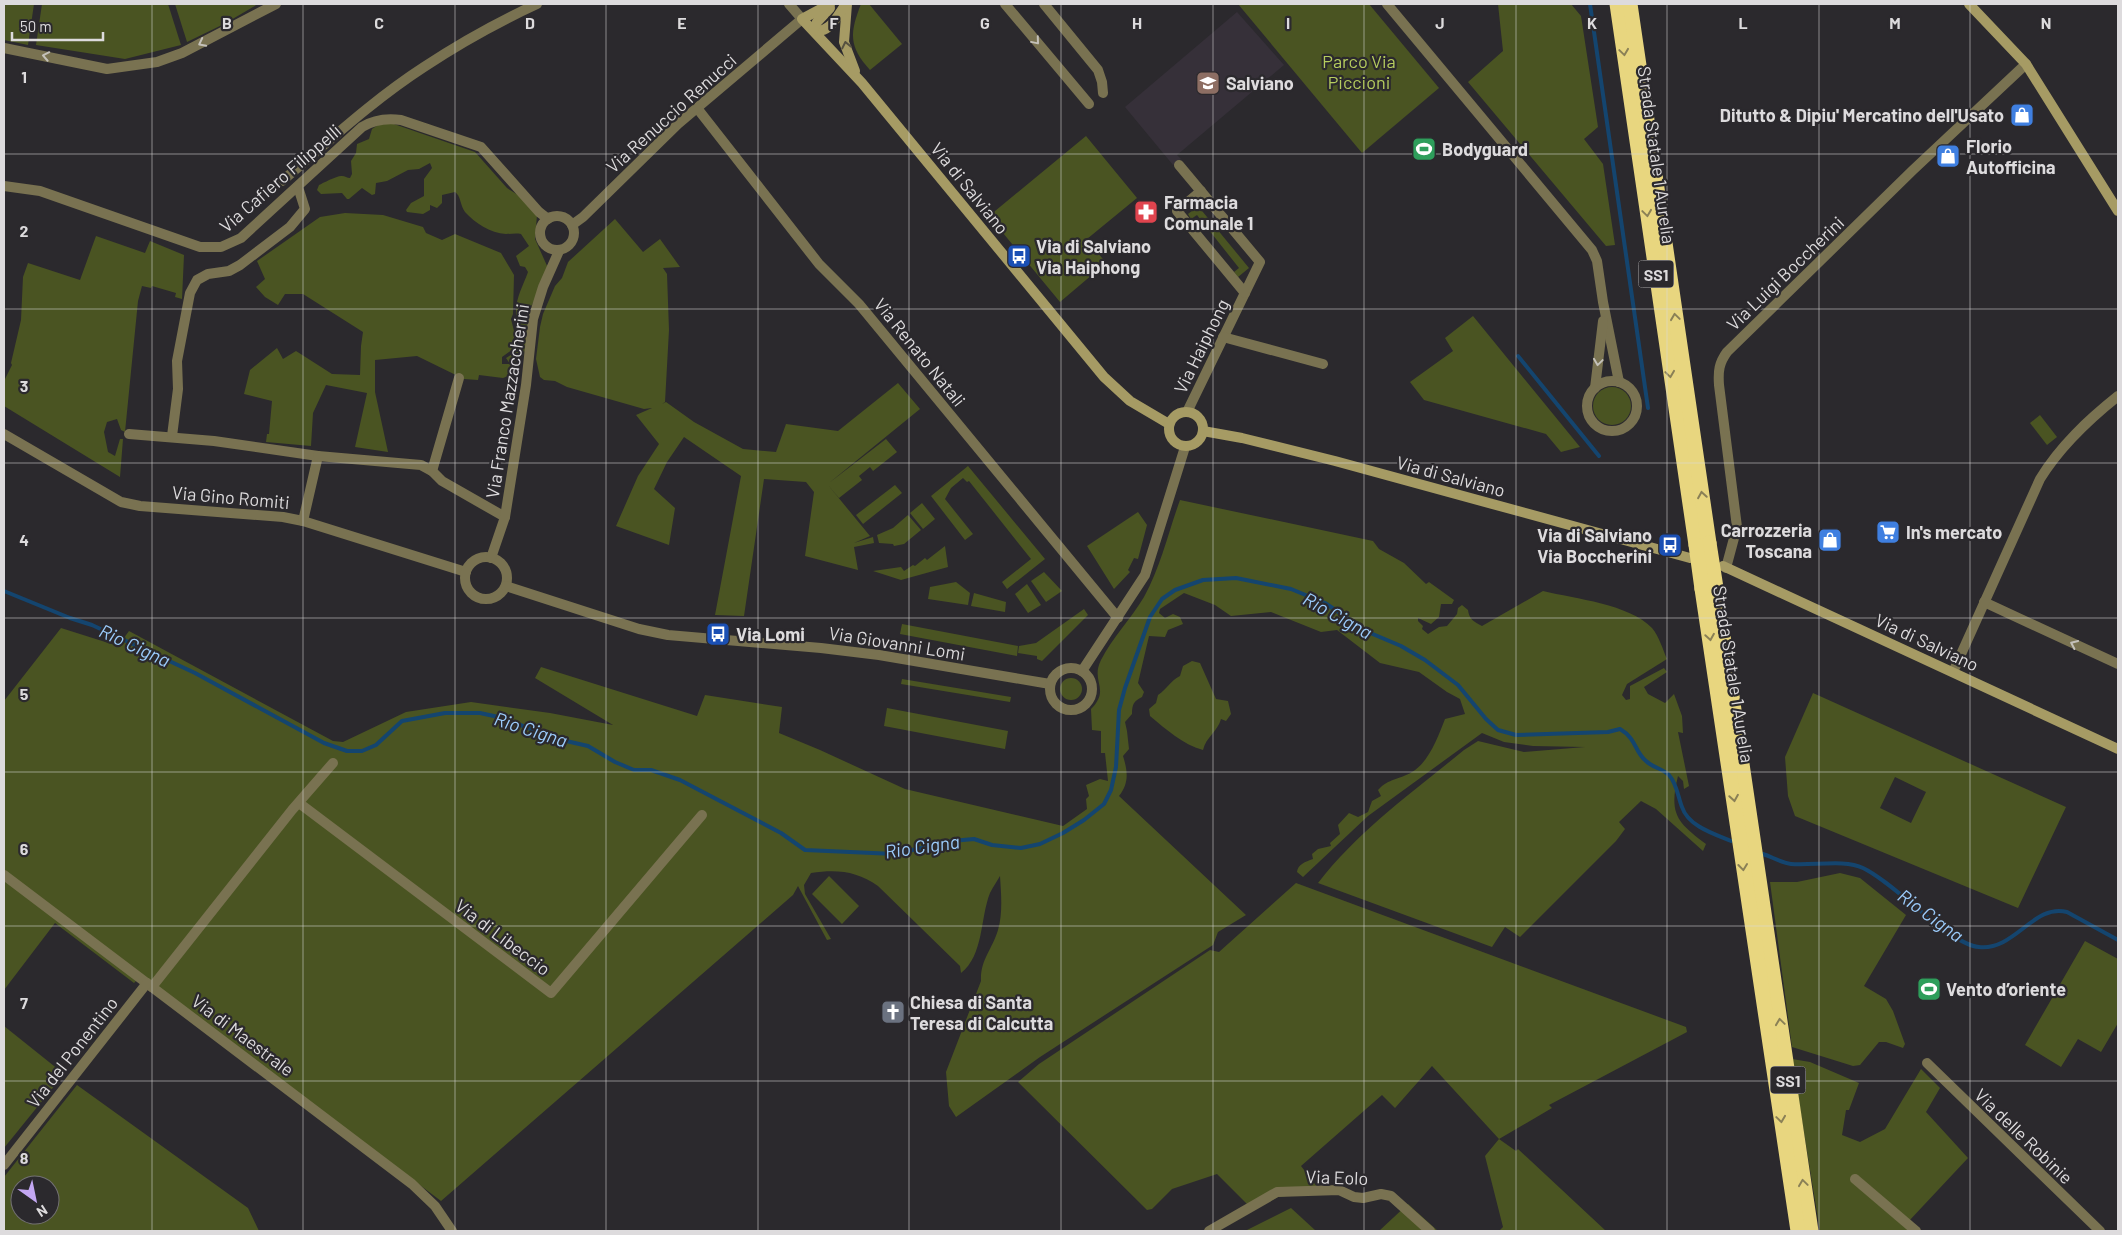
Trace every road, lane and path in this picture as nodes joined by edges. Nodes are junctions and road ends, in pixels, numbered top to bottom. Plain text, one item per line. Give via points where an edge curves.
1 (276, 4) edge
2 (537, 4) edge
3 (789, 4) edge
4 (830, 4) edge
5 (834, 4) edge
6 (847, 4) edge
7 (1007, 4) edge
8 (1044, 4) edge
9 (1386, 4) edge
10 (1617, 4) edge
11 (1630, 4) edge
12 (1969, 4) edge
13 (802, 19) junction
14 (794, 27) junction
15 (812, 30) junction
16 (4, 48) edge
17 (2026, 64) junction
18 (862, 83) junction
19 (1103, 93) dead end
20 (1089, 104) dead end
21 (697, 108) junction
22 (1180, 165) dead end
23 (282, 181) dead end
24 (4, 186) edge
25 (298, 187) junction
26 (1201, 191) junction
27 (2118, 211) edge
28 (548, 219) junction
29 (572, 225) junction
30 (559, 251) junction
31 (1245, 293) junction
32 (1603, 302) junction
33 (1223, 337) junction
34 (1323, 364) dead end
35 (459, 378) dead end
36 (1619, 382) junction
37 (1595, 388) junction
38 (2118, 396) edge
39 (1187, 412) junction
40 (1169, 424) junction
41 (1203, 431) junction
42 (4, 434) edge
43 (129, 434) dead end
44 (172, 436) junction
45 (1184, 446) junction
46 (318, 456) junction
47 (432, 471) junction
48 (505, 517) junction
49 (303, 521) junction
50 (1698, 549) junction
51 (491, 558) junction
52 (1724, 567) joint
53 (466, 572) junction
54 (506, 586) junction
55 (1984, 602) junction
56 (1118, 618) junction
57 (2118, 664) edge
58 (1082, 671) junction
59 (1953, 672) junction
60 (1050, 684) junction
61 (2118, 749) edge
62 (333, 764) dead end
63 (299, 803) junction
64 (702, 815) dead end
65 (4, 875) edge
66 (1760, 931) junction
67 (150, 985) junction
68 (1926, 1063) dead end
69 (4, 1165) edge
70 (1855, 1179) dead end
71 (452, 1231) edge
72 (1209, 1231) edge
73 (1430, 1231) edge
74 (1798, 1231) edge
75 (1811, 1231) edge
76 (1916, 1231) edge
77 (2100, 1231) edge

1 -> 16 street via 182,53 157,62 107,69
2 - 23 street via 503,20 424,67 371,106
3 - 13 street
4 - 13 street
5 - 15 street
6 - 15 street via 828,29 821,32
18 -> 6 street via 844,42
7 -> 20 street
8 - 19 street via 1098,70
9 - 32 street via 1592,250 1597,261
10 -> 50 highway, Strada Statale 1 Aurelia / SS1
50 -> 11 highway, Strada Statale 1 Aurelia / SS1
12 - 17 street
13 - 14 street, Via Renuccio Renucci
13 - 15 street, Via di Salviano
14 - 15 street
14 - 21 street, Via Renuccio Renucci
15 - 18 street, Via di Salviano
17 - 27 street
17 - 52 street, Via Luigi Boccherini via 1913,170 1721,360 1719,385 1737,527
18 - 40 street, Via di Salviano via 1104,377 1130,401
21 - 29 street, Via Renuccio Renucci
21 - 56 street, Via Renato Natali via 819,264 859,304
22 - 26 street, Via Haiphong
24 - 25 street, Via Cafiero Filippelli via 40,191 209,249 228,246 241,238
25 - 28 street, Via Cafiero Filippelli via 367,124 383,119 401,120 481,148
25 - 44 street via 305,209 298,219 240,265 196,280 190,293 178,361
26 - 31 street, Via Haiphong via 1260,262
26 - 31 street, Via Haiphong via 1177,211
28 - 29 street via 562,217
28 - 30 street via 541,228 541,240 548,248
29 - 30 street via 573,241
30 - 48 street, Via Franco Mazzaccherini via 533,319
31 - 33 street, Via Haiphong
32 - 36 street
32 -> 37 street
33 - 34 street
33 - 39 street, Via Haiphong
35 - 47 street
36 - 37 street via 1610,381
36 - 37 street via 1633,391 1638,406 1632,422 1619,431 1603,430 1590,420 1586,406
38 - 55 street via 2067,441 2049,463
39 - 40 street via 1176,415
39 - 41 street via 1199,419
40 - 45 street via 1172,440
41 - 45 street via 1196,443
41 - 50 street, Via di Salviano
42 - 49 street, Via Gino Romiti via 121,502
43 - 44 street
44 - 46 street
45 - 56 street via 1146,575
46 - 47 street via 421,465
46 - 49 street
47 - 48 street via 442,481
48 - 51 street, Via Franco Mazzaccherini
49 - 53 street, Via Gino Romiti
50 - 66 highway, Strada Statale 1 Aurelia / SS1, bridge via 1709,588
51 - 53 street via 476,560
51 - 54 street via 506,570
52 - 59 street, Via di Salviano
53 - 54 street via 466,586 476,597 491,599
54 - 60 street, Via Giovanni Lomi via 668,635 869,654
57 -> 55 street
55 - 59 street
56 - 58 street
58 - 60 street via 1062,669
58 - 60 street via 1092,688 1090,699 1079,709 1058,707 1051,697
59 - 61 street, Via di Salviano
62 - 63 street
63 - 64 street, Via di Libeccio via 551,993
63 - 67 street
65 - 67 street, Via di Maestrale
66 -> 74 highway, Strada Statale 1 Aurelia / SS1
75 -> 66 highway, Strada Statale 1 Aurelia / SS1
67 - 69 street, Via del Ponentino
67 - 71 street, Via di Maestrale via 412,1184 435,1206
68 - 77 street, Via delle Robinie
70 - 76 street
72 - 73 street, Via Eolo via 1277,1192 1339,1190 1354,1197 1391,1196

